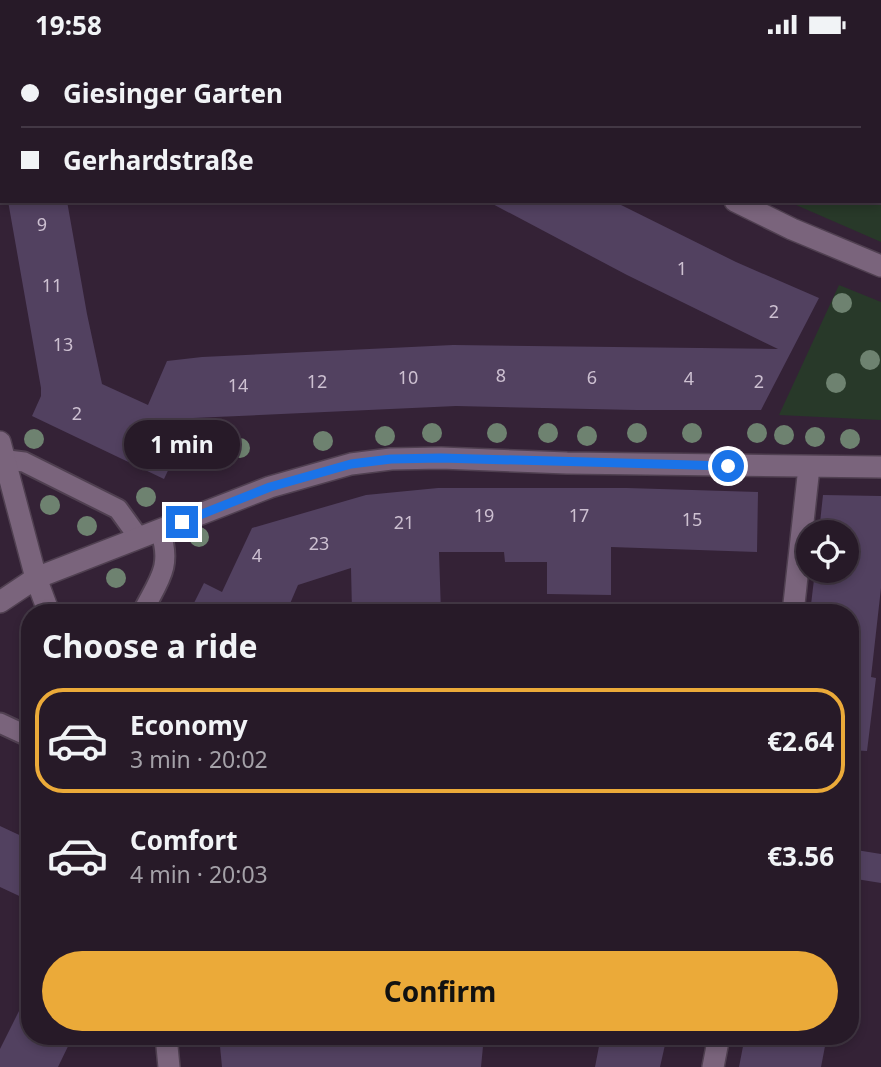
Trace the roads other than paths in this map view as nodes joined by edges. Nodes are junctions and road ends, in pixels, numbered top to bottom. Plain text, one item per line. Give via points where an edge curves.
1 (740, 203) edge
2 (881, 267) edge
3 (1, 453) edge
4 (808, 467) junction
5 (881, 467) edge
6 (160, 531) junction
7 (139, 538) junction
8 (36, 578) junction
9 (0, 602) edge
10 (45, 604) edge
11 (146, 604) edge
12 (794, 604) edge
13 (0, 723) edge
14 (21, 733) edge
15 (167, 1045) edge
16 (717, 1045) edge
17 (170, 1067) edge
18 (713, 1067) edge

1 - 2 street
3 - 7 lane via 118,509
3 - 8 street
4 - 5 street
4 - 6 street via 391,459 351,464 270,487
4 - 12 street
6 - 7 street
6 - 11 lane via 166,564
7 - 8 street
8 - 9 street
8 - 10 street
13 - 14 lane
15 - 17 street
16 - 18 street

